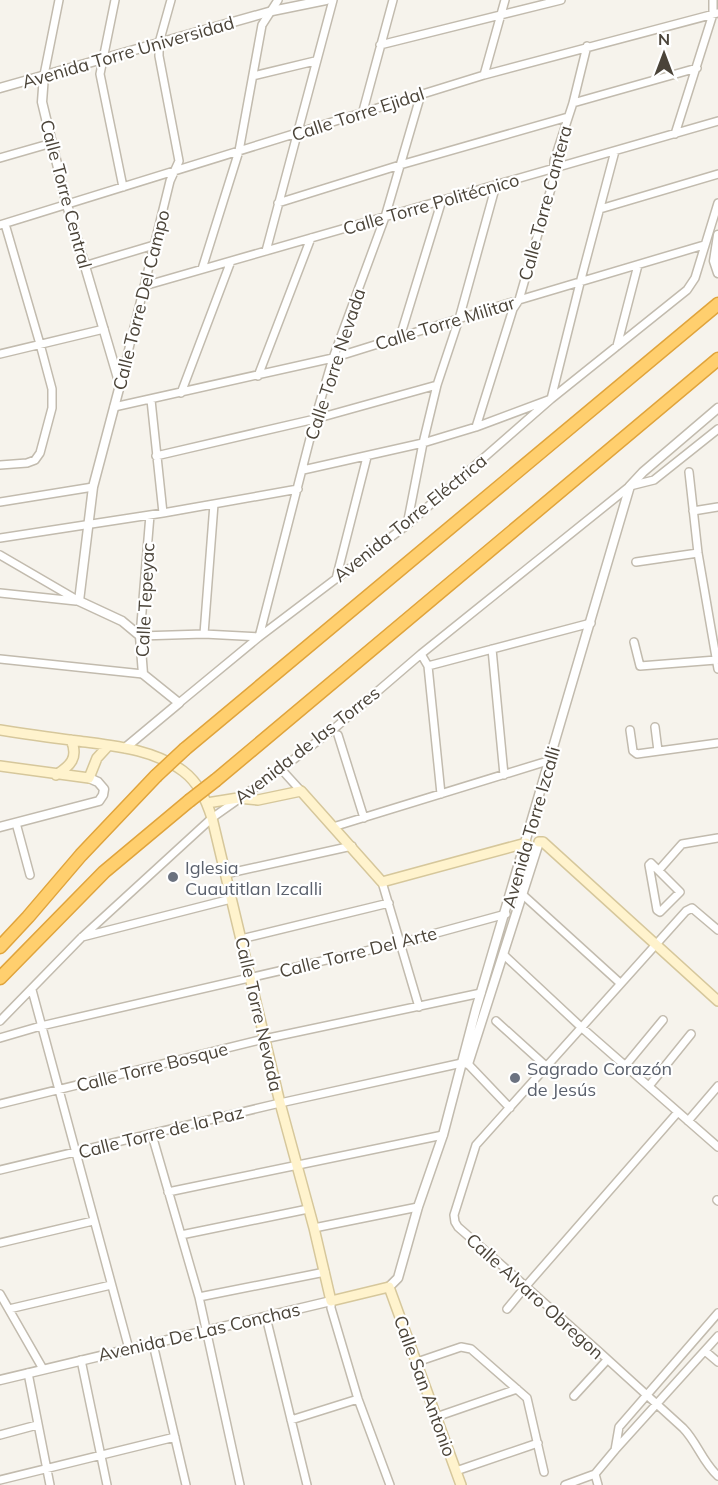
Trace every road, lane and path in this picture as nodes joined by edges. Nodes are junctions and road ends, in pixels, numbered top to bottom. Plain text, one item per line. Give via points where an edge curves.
1 (59, 0) edge
2 (115, 0) edge
3 (171, 0) edge
4 (278, 0) edge
5 (326, 0) edge
6 (333, 0) edge
7 (393, 0) edge
8 (505, 0) edge
9 (561, 0) edge
10 (713, 0) edge
11 (272, 12) junction
12 (716, 13) edge
13 (500, 16) junction
14 (159, 44) junction
15 (381, 45) junction
16 (587, 46) junction
17 (103, 60) junction
18 (315, 61) junction
19 (697, 68) junction
20 (44, 75) junction
21 (484, 75) junction
22 (253, 76) junction
23 (0, 88) edge
24 (421, 94) junction
25 (573, 104) junction
26 (363, 111) junction
27 (568, 117) junction
28 (718, 121) edge
29 (296, 134) junction
30 (675, 134) junction
31 (52, 143) junction
32 (239, 151) junction
33 (615, 151) junction
34 (0, 158) edge
35 (400, 165) junction
36 (554, 169) junction
37 (175, 172) junction
38 (718, 174) edge
39 (496, 185) junction
40 (123, 187) junction
41 (442, 200) junction
42 (278, 203) junction
43 (718, 203) edge
44 (67, 205) junction
45 (600, 209) junction
46 (385, 217) junction
47 (2, 225) edge
48 (718, 235) edge
49 (311, 238) junction
50 (154, 245) junction
51 (704, 245) junction
52 (266, 251) junction
53 (231, 261) junction
54 (638, 265) junction
55 (84, 266) junction
56 (202, 269) junction
57 (718, 273) edge
58 (580, 283) junction
59 (144, 286) junction
60 (519, 300) junction
61 (718, 304) edge
62 (459, 319) junction
63 (104, 329) junction
64 (400, 337) junction
65 (40, 344) junction
66 (617, 346) junction
67 (0, 354) edge
68 (333, 358) junction
69 (718, 359) edge
70 (258, 376) junction
71 (120, 384) junction
72 (437, 385) junction
73 (181, 393) junction
74 (551, 399) junction
75 (151, 400) junction
76 (114, 407) junction
77 (718, 408) edge
78 (315, 419) junction
79 (476, 428) junction
80 (718, 429) edge
81 (423, 443) junction
82 (156, 456) junction
83 (366, 457) junction
84 (0, 465) edge
85 (303, 470) junction
86 (688, 472) dead end
87 (630, 486) junction
88 (93, 487) junction
89 (298, 489) junction
90 (0, 502) edge
91 (214, 504) junction
92 (718, 507) edge
93 (693, 511) junction
94 (163, 513) junction
95 (150, 515) junction
96 (87, 525) junction
97 (407, 525) junction
98 (0, 538) edge
99 (698, 553) junction
100 (0, 555) edge
101 (636, 562) dead end
102 (336, 579) junction
103 (0, 593) edge
104 (79, 601) junction
105 (714, 622) edge
106 (591, 623) junction
107 (204, 634) junction
108 (140, 636) junction
109 (260, 637) junction
110 (634, 642) dead end
111 (492, 649) junction
112 (421, 654) junction
113 (0, 659) edge
114 (716, 660) junction
115 (428, 666) junction
116 (718, 669) edge
117 (143, 674) junction
118 (179, 703) junction
119 (655, 727) dead end
120 (0, 730) edge
121 (630, 730) dead end
122 (338, 735) dead end
123 (71, 740) junction
124 (718, 743) edge
125 (108, 746) junction
126 (125, 748) junction
127 (658, 751) junction
128 (551, 760) junction
129 (0, 766) edge
130 (281, 769) junction
131 (56, 775) junction
132 (504, 775) junction
133 (89, 778) junction
134 (301, 791) junction
135 (441, 794) junction
136 (238, 798) junction
137 (207, 803) junction
138 (212, 818) junction
139 (364, 818) junction
140 (16, 823) junction
141 (333, 826) junction
142 (0, 827) edge
143 (718, 838) edge
144 (539, 842) joint
145 (526, 843) junction
146 (352, 846) junction
147 (659, 870) junction
148 (225, 874) junction
149 (30, 875) dead end
150 (382, 882) junction
151 (522, 894) junction
152 (231, 899) junction
153 (389, 903) junction
154 (506, 914) junction
155 (718, 930) edge
156 (81, 938) junction
157 (241, 939) junction
158 (400, 943) junction
159 (655, 945) junction
160 (0, 947) edge
161 (504, 955) junction
162 (0, 978) edge
163 (250, 978) junction
164 (620, 983) junction
165 (32, 990) junction
166 (481, 993) junction
167 (718, 1001) edge
168 (419, 1007) junction
169 (0, 1018) edge
170 (663, 1020) dead end
171 (496, 1022) dead end
172 (41, 1026) junction
173 (581, 1027) junction
174 (691, 1034) dead end
175 (0, 1038) edge
176 (264, 1039) junction
177 (465, 1063) junction
178 (625, 1066) junction
179 (546, 1067) junction
180 (649, 1086) junction
181 (718, 1086) edge
182 (58, 1090) junction
183 (280, 1103) junction
184 (0, 1104) edge
185 (510, 1108) junction
186 (678, 1112) junction
187 (688, 1121) junction
188 (152, 1135) junction
189 (443, 1135) junction
190 (718, 1147) edge
191 (74, 1153) junction
192 (296, 1166) junction
193 (0, 1170) edge
194 (168, 1192) junction
195 (418, 1207) junction
196 (308, 1209) junction
197 (93, 1221) junction
198 (314, 1228) junction
199 (181, 1235) junction
200 (0, 1243) edge
201 (325, 1272) junction
202 (393, 1284) junction
203 (111, 1285) junction
204 (526, 1286) junction
205 (0, 1294) edge
206 (199, 1297) junction
207 (331, 1301) junction
208 (9, 1309) junction
209 (507, 1309) dead end
210 (718, 1314) edge
211 (266, 1317) junction
212 (206, 1331) junction
213 (718, 1336) edge
214 (153, 1344) junction
215 (129, 1349) junction
216 (685, 1351) junction
217 (705, 1351) junction
218 (81, 1360) junction
219 (607, 1360) junction
220 (696, 1361) junction
221 (417, 1362) junction
222 (718, 1362) edge
223 (43, 1369) junction
224 (28, 1373) junction
225 (0, 1380) edge
226 (517, 1389) junction
227 (646, 1395) junction
228 (574, 1396) dead end
229 (358, 1399) junction
230 (656, 1404) junction
231 (436, 1417) junction
232 (291, 1420) junction
233 (37, 1425) junction
234 (0, 1435) edge
235 (175, 1437) junction
236 (538, 1443) junction
237 (615, 1450) junction
238 (101, 1456) junction
239 (47, 1469) junction
240 (456, 1471) junction
241 (544, 1472) dead end
242 (595, 1474) junction
243 (718, 1476) edge
244 (0, 1480) edge
245 (50, 1485) edge
246 (107, 1485) edge
247 (186, 1485) edge
248 (240, 1485) edge
249 (307, 1485) edge
250 (390, 1485) edge
251 (461, 1485) edge
252 (565, 1485) edge
253 (598, 1485) edge

1 - 20 street, Calle Torre Central
2 - 17 street
3 - 14 street, Calle Torre Del Campo
4 - 11 street
5 - 11 street, Avenida Torre Universidad
6 - 18 street
7 - 15 street
8 - 13 street
9 - 13 street
10 - 12 street
11 - 14 street, Avenida Torre Universidad
11 - 22 street via 262,25
12 - 16 street, Calle Torre Ejidal
12 - 19 street
13 - 15 street
13 - 21 street
14 - 17 street, Avenida Torre Universidad
14 - 37 street, Calle Torre Del Campo via 179,161
15 - 26 street
16 - 21 street, Calle Torre Ejidal
16 - 25 street, Calle Torre Cantera
17 - 20 street, Avenida Torre Universidad
17 - 40 street via 100,74
18 - 22 street
18 - 29 street
19 - 25 street
19 - 30 street
20 - 23 street, Avenida Torre Universidad
20 - 31 street, Calle Torre Central via 42,102
21 - 24 street, Calle Torre Ejidal
22 - 32 street
24 - 26 street, Calle Torre Ejidal
24 - 35 street, Calle Torre Nevada
25 - 27 street, Calle Torre Cantera
26 - 29 street, Calle Torre Ejidal
27 - 35 street
27 - 36 street, Calle Torre Cantera
28 - 30 street, Calle Torre Politécnico
29 - 32 street, Calle Torre Ejidal
29 - 42 street
30 - 33 street, Calle Torre Politécnico
31 - 34 street
31 - 44 street, Calle Torre Central
32 - 37 street, Calle Torre Ejidal
32 - 56 street
33 - 36 street, Calle Torre Politécnico
33 - 45 street
35 - 42 street
35 - 46 street, Calle Torre Nevada
36 - 39 street, Calle Torre Politécnico
36 - 60 street, Calle Torre Cantera
37 - 40 street, Calle Torre Ejidal
37 - 50 street, Calle Torre Del Campo
38 - 45 street
39 - 41 street, Calle Torre Politécnico
39 - 62 street
40 - 44 street, Calle Torre Ejidal
41 - 46 street, Calle Torre Politécnico
41 - 64 street
42 - 52 street
43 - 51 street
44 - 47 street, Calle Torre Ejidal
44 - 55 street, Calle Torre Central
45 - 58 street
46 - 49 street, Calle Torre Politécnico
46 - 68 street, Calle Torre Nevada
47 - 65 street
48 - 57 street via 714,261
49 - 52 street, Calle Torre Politécnico
49 - 70 street
50 - 55 street
50 - 59 street, Calle Torre Del Campo
51 - 54 street, Calle Torre Militar
51 - 66 street, Avenida Torre Eléctrica via 692,285
52 - 53 street, Calle Torre Politécnico
53 - 56 street, Calle Torre Politécnico
53 - 73 street
54 - 58 street, Calle Torre Militar
54 - 66 street
55 - 63 street, Calle Torre Central
56 - 59 street, Calle Torre Politécnico
58 - 60 street, Calle Torre Militar
58 - 74 street
59 - 71 street, Calle Torre Del Campo
60 - 62 street, Calle Torre Militar
60 - 79 street, Calle Torre Cantera
61 - 160 highway, bridge via 185,749 81,855
62 - 64 street, Calle Torre Militar
62 - 72 street
63 - 65 street
63 - 71 street, Calle Torre Central
64 - 68 street, Calle Torre Militar
65 - 67 street
65 - 84 street via 52,389 52,408 40,453 27,463
66 - 74 street, Avenida Torre Eléctrica
68 - 70 street, Calle Torre Militar
68 - 78 street, Calle Torre Nevada
69 - 162 highway, bridge via 104,872
70 - 73 street, Calle Torre Militar
71 - 76 street, Calle Torre Del Campo
72 - 78 street
72 - 81 street
73 - 75 street, Calle Torre Militar
74 - 79 street
74 - 97 street, Avenida Torre Eléctrica
75 - 76 street, Calle Torre Militar
75 - 82 street
76 - 88 street, Calle Torre Del Campo
77 - 87 street, Avenida Torre Izcalli
78 - 82 street
78 - 85 street, Calle Torre Nevada
79 - 81 street
80 - 87 street via 654,480
81 - 83 street
81 - 97 street
82 - 94 street
83 - 85 street
83 - 102 street
85 - 89 street, Calle Torre Nevada
86 - 93 street
87 - 106 street, Avenida Torre Izcalli
87 - 112 street, Avenida de las Torres
88 - 90 street
88 - 96 street, Calle Torre Del Campo
89 - 91 street
89 - 109 street, Calle Torre Nevada
91 - 94 street
91 - 107 street
92 - 93 street
93 - 99 street
94 - 95 street
95 - 96 street
95 - 108 street, Calle Tepeyac
96 - 98 street
96 - 104 street, Calle Torre Del Campo
97 - 102 street, Avenida Torre Eléctrica
99 - 101 street
99 - 105 street
100 - 104 street
102 - 109 street, Avenida Torre Eléctrica
103 - 104 street
104 - 108 street via 122,621
105 - 114 street
106 - 111 street
106 - 128 street, Avenida Torre Izcalli
107 - 108 street
107 - 109 street
108 - 117 street, Calle Tepeyac
109 - 118 street, Avenida Torre Eléctrica
110 - 114 street via 640,666
111 - 115 street
111 - 132 street
112 - 115 street
112 - 130 street, Avenida de las Torres
113 - 117 street
114 - 116 street
115 - 135 street
117 - 118 street, Calle Tepeyac
118 - 126 street, Avenida Torre Eléctrica
119 - 127 street
120 - 123 main road, Calle Torre Nevada
121 - 127 street via 634,753
122 - 139 street
123 - 125 main road, Calle Torre Nevada
123 - 131 main road via 73,761
124 - 127 street
125 - 126 main road, Calle Torre Nevada
125 - 133 main road via 97,758
126 - 137 main road, Calle Torre Nevada via 159,757 184,772
128 - 132 street
128 - 145 street, Avenida Torre Izcalli
129 - 131 main road
130 - 134 street
130 - 136 street, Avenida de las Torres
131 - 133 main road
132 - 135 street
133 - 140 street via 104,789 99,801
134 - 136 main road via 258,800
134 - 141 main road
135 - 139 street
136 - 137 main road
136 - 138 street, Avenida de las Torres
137 - 138 main road, Calle Torre Nevada
138 - 148 main road, Calle Torre Nevada
138 - 156 street, Avenida de las Torres
139 - 141 street
140 - 142 street
140 - 149 street
141 - 146 main road
143 - 147 street via 682,844
144 - 151 street
144 - 159 main road
145 - 150 main road
145 - 154 street, Avenida Torre Izcalli
146 - 148 street
146 - 150 main road
147 - 147 street via 680,892 658,912 649,865
148 - 152 main road, Calle Torre Nevada
150 - 153 street
151 - 161 street
151 - 164 street
152 - 156 street
152 - 157 main road, Calle Torre Nevada
153 - 157 street
153 - 158 street
154 - 158 street, Calle Torre Del Arte
154 - 166 street, Avenida Torre Izcalli
155 - 159 street, Calle Alvaro Obregon via 692,908
156 - 165 street, Avenida de las Torres
157 - 163 main road, Calle Torre Nevada
158 - 163 street, Calle Torre Del Arte
158 - 168 street
159 - 164 street, Calle Alvaro Obregon
159 - 167 main road
161 - 173 street
161 - 177 street
163 - 172 street, Calle Torre Del Arte
163 - 176 main road, Calle Torre Nevada
164 - 173 street, Calle Alvaro Obregon
165 - 169 street, Avenida de las Torres
165 - 172 street
166 - 168 street, Calle Torre Bosque
166 - 177 street, Avenida Torre Izcalli
168 - 176 street, Calle Torre Bosque
170 - 178 street
171 - 179 street
172 - 175 street, Calle Torre Del Arte
172 - 182 street
173 - 178 street
173 - 179 street, Calle Alvaro Obregon
174 - 180 street
176 - 182 street, Calle Torre Bosque
176 - 183 main road, Calle Torre Nevada
177 - 183 street, Calle Torre de la Paz
177 - 185 street
177 - 189 street, Avenida Torre Izcalli
178 - 180 street
179 - 185 street, Calle Alvaro Obregon
180 - 186 street
181 - 187 street
182 - 184 street, Calle Torre Bosque
182 - 191 street
183 - 188 street, Calle Torre de la Paz
183 - 192 main road, Calle Torre Nevada
185 - 204 street, Calle Alvaro Obregon via 476,1145 454,1215 458,1227
186 - 187 street
186 - 204 street
187 - 190 street
188 - 191 street, Calle Torre de la Paz
188 - 194 street
189 - 192 street
189 - 195 street, Avenida Torre Izcalli
191 - 193 street, Calle Torre de la Paz
191 - 197 street
192 - 194 street
192 - 196 main road, Calle Torre Nevada
194 - 199 street
195 - 198 street
195 - 202 street, Avenida Torre Izcalli
196 - 198 main road, Calle Torre Nevada
196 - 199 street
197 - 200 street
197 - 203 street
198 - 201 main road, Calle Torre Nevada
199 - 206 street
201 - 206 street
201 - 207 main road, Calle Torre Nevada
202 - 207 main road, Avenida De Las Conchas
202 - 221 main road, Calle San Antonio
203 - 208 street
203 - 215 street
204 - 209 street
204 - 219 street, Calle Alvaro Obregon
205 - 208 street
206 - 212 street
207 - 211 street, Avenida De Las Conchas
207 - 229 street
208 - 223 street
210 - 216 street
211 - 212 street, Avenida De Las Conchas
211 - 232 street
212 - 214 street, Avenida De Las Conchas
212 - 248 street
213 - 217 street
214 - 215 street, Avenida De Las Conchas
214 - 235 street
215 - 218 street, Avenida De Las Conchas
216 - 220 street
216 - 227 street
217 - 220 street
217 - 222 street
218 - 223 street, Avenida De Las Conchas
218 - 238 street
219 - 227 street, Calle Alvaro Obregon
219 - 228 street
220 - 230 street
221 - 226 street via 467,1347
221 - 231 main road, Calle San Antonio
223 - 224 street, Avenida De Las Conchas
224 - 225 street, Avenida De Las Conchas
224 - 233 street
226 - 231 street
226 - 236 street via 530,1403
227 - 230 street, Calle Alvaro Obregon
227 - 237 street via 619,1427
229 - 232 street
229 - 250 street
230 - 237 street
230 - 243 street, Calle Alvaro Obregon via 686,1431
231 - 240 main road, Calle San Antonio
232 - 249 street
233 - 234 street
233 - 239 street
235 - 238 street
235 - 247 street
236 - 240 street
236 - 241 street
237 - 242 street
238 - 239 street
238 - 246 street
239 - 244 street
239 - 245 street
240 - 251 main road, Calle San Antonio
242 - 252 street
242 - 253 street

